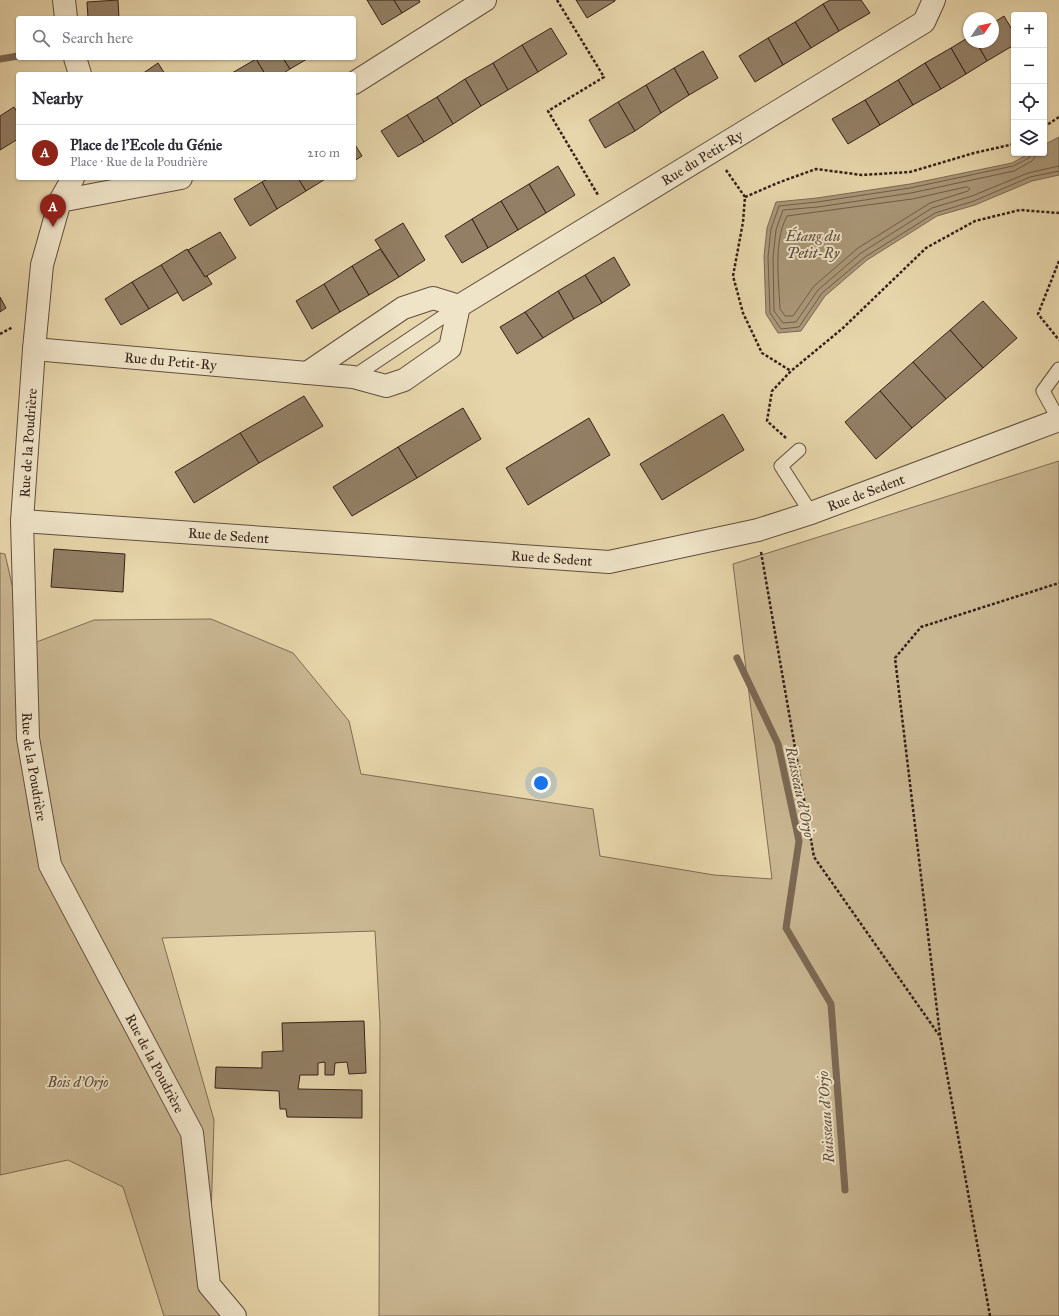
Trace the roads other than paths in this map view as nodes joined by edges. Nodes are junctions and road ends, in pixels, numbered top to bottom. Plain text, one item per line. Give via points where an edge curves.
1 (64, 0) edge
2 (486, 0) edge
3 (934, 0) edge
4 (66, 16) edge
5 (76, 60) edge
6 (79, 72) edge
7 (356, 82) edge
8 (72, 180) edge
9 (170, 180) edge
10 (60, 201) junction
11 (459, 306) junction
12 (34, 349) junction
13 (1059, 369) edge
14 (307, 372) junction
15 (353, 376) junction
16 (1059, 420) edge
17 (799, 450) road end
18 (811, 513) junction
19 (22, 521) junction
20 (235, 1316) edge

1 - 4 street
2 - 7 street
3 - 11 street, Rue du Petit-Ry via 924,22
5 - 6 street
8 - 10 street, Rue de la Poudrière
9 - 10 street
10 - 12 street, Rue de la Poudrière via 42,265
11 - 14 street via 433,298 403,308
11 - 15 lane, Rue du Petit-Ry
11 - 15 street, Rue du Petit-Ry via 450,348 404,380 386,386
12 - 14 street, Rue du Petit-Ry
12 - 19 street, Rue de la Poudrière
13 - 16 lane via 1043,391
14 - 15 street, Rue du Petit-Ry
16 - 18 street, Rue de Sedent
17 - 18 lane via 782,466
18 - 19 street, Rue de Sedent via 758,530 609,562
19 - 20 street, Rue de la Poudrière via 28,738 50,865 192,1134 209,1285

